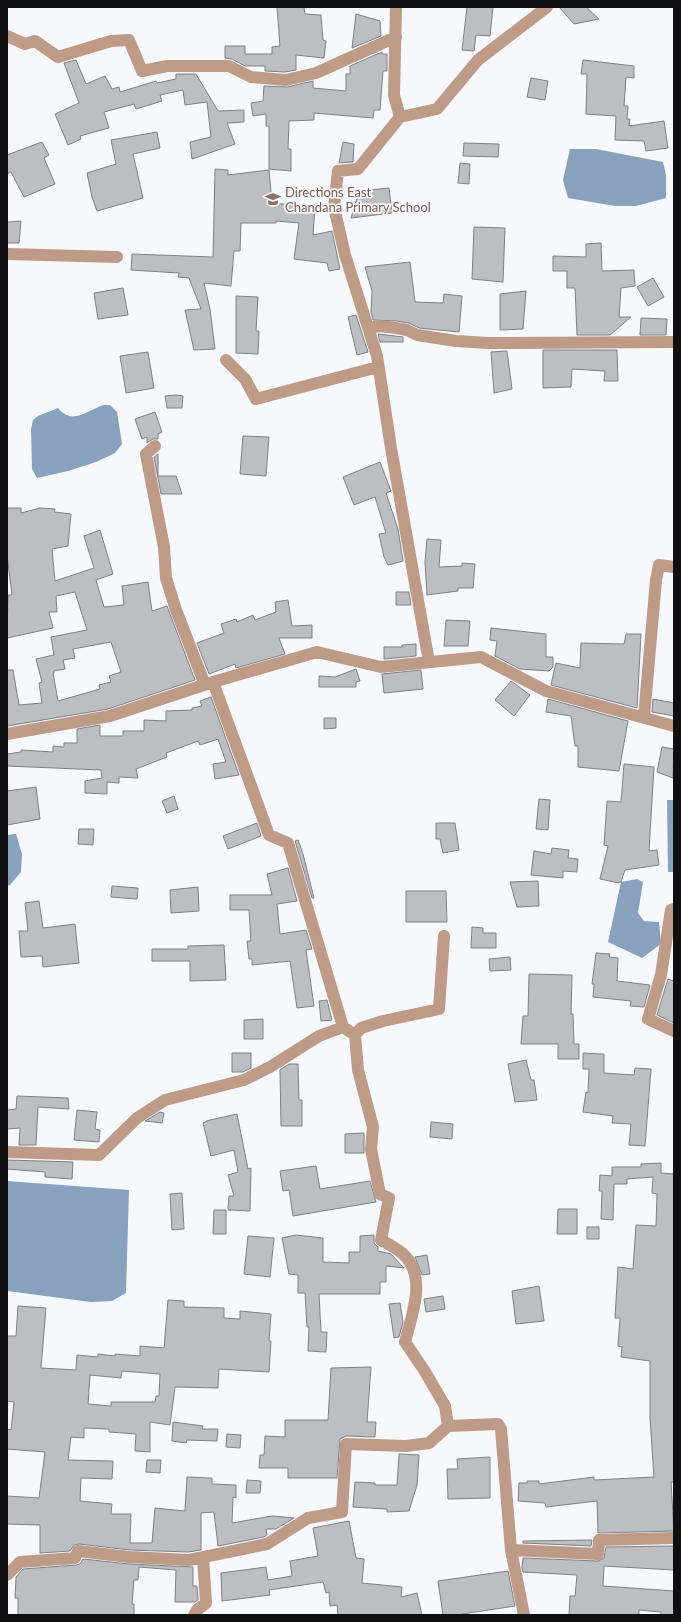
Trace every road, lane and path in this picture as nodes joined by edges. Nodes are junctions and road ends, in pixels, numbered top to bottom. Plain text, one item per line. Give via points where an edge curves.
1 (396, 7) edge
2 (547, 7) edge
3 (7, 36) edge
4 (396, 37) junction
5 (400, 117) junction
6 (7, 254) edge
7 (117, 256) dead end
8 (368, 328) junction
9 (674, 342) edge
10 (226, 360) dead end
11 (378, 367) junction
12 (155, 446) dead end
13 (674, 567) edge
14 (429, 662) junction
15 (209, 683) junction
16 (644, 717) junction
17 (674, 726) edge
18 (7, 734) edge
19 (674, 908) edge
20 (444, 936) dead end
21 (343, 1027) junction
22 (674, 1031) edge
23 (355, 1035) junction
24 (7, 1152) edge
25 (448, 1426) junction
26 (674, 1538) edge
27 (511, 1550) junction
28 (203, 1557) junction
29 (7, 1574) edge
30 (194, 1615) edge
31 (524, 1615) edge

1 - 4 street
2 - 5 street via 478,60 437,109
3 - 4 street via 25,44 35,41 58,57 111,41 129,40 142,71 167,66 229,66 251,77 286,80 316,73
4 - 5 street via 394,95
5 - 8 street via 358,169 338,170 334,206 345,255
6 - 7 street
8 - 9 street via 380,326 436,338 488,343
8 - 11 street
10 - 11 street via 245,379 256,400
11 - 14 street
12 - 15 street via 146,454 164,547 166,578 176,610
13 - 16 street via 660,565 656,580
14 - 15 street via 381,667 317,652
14 - 16 street via 481,657 546,691
15 - 18 street via 110,716
15 - 21 street via 269,835 288,843
16 - 17 street
19 - 22 street via 671,910 661,974 648,1019
20 - 23 street via 439,1009 383,1021 361,1028
21 - 23 street
21 - 24 street via 319,1036 244,1080 165,1100 137,1118 99,1155
23 - 25 street via 358,1070 374,1127 371,1149 380,1194 389,1198 381,1240 403,1254 415,1270 417,1298 405,1342 445,1406
25 - 27 street via 498,1424 501,1429
25 - 28 street via 429,1443 406,1446 346,1444 342,1512 308,1518 267,1544
26 - 27 street via 599,1540 598,1554
27 - 31 street
28 - 29 street via 189,1560 129,1558 78,1551 75,1558 20,1562
28 - 30 street via 206,1604

